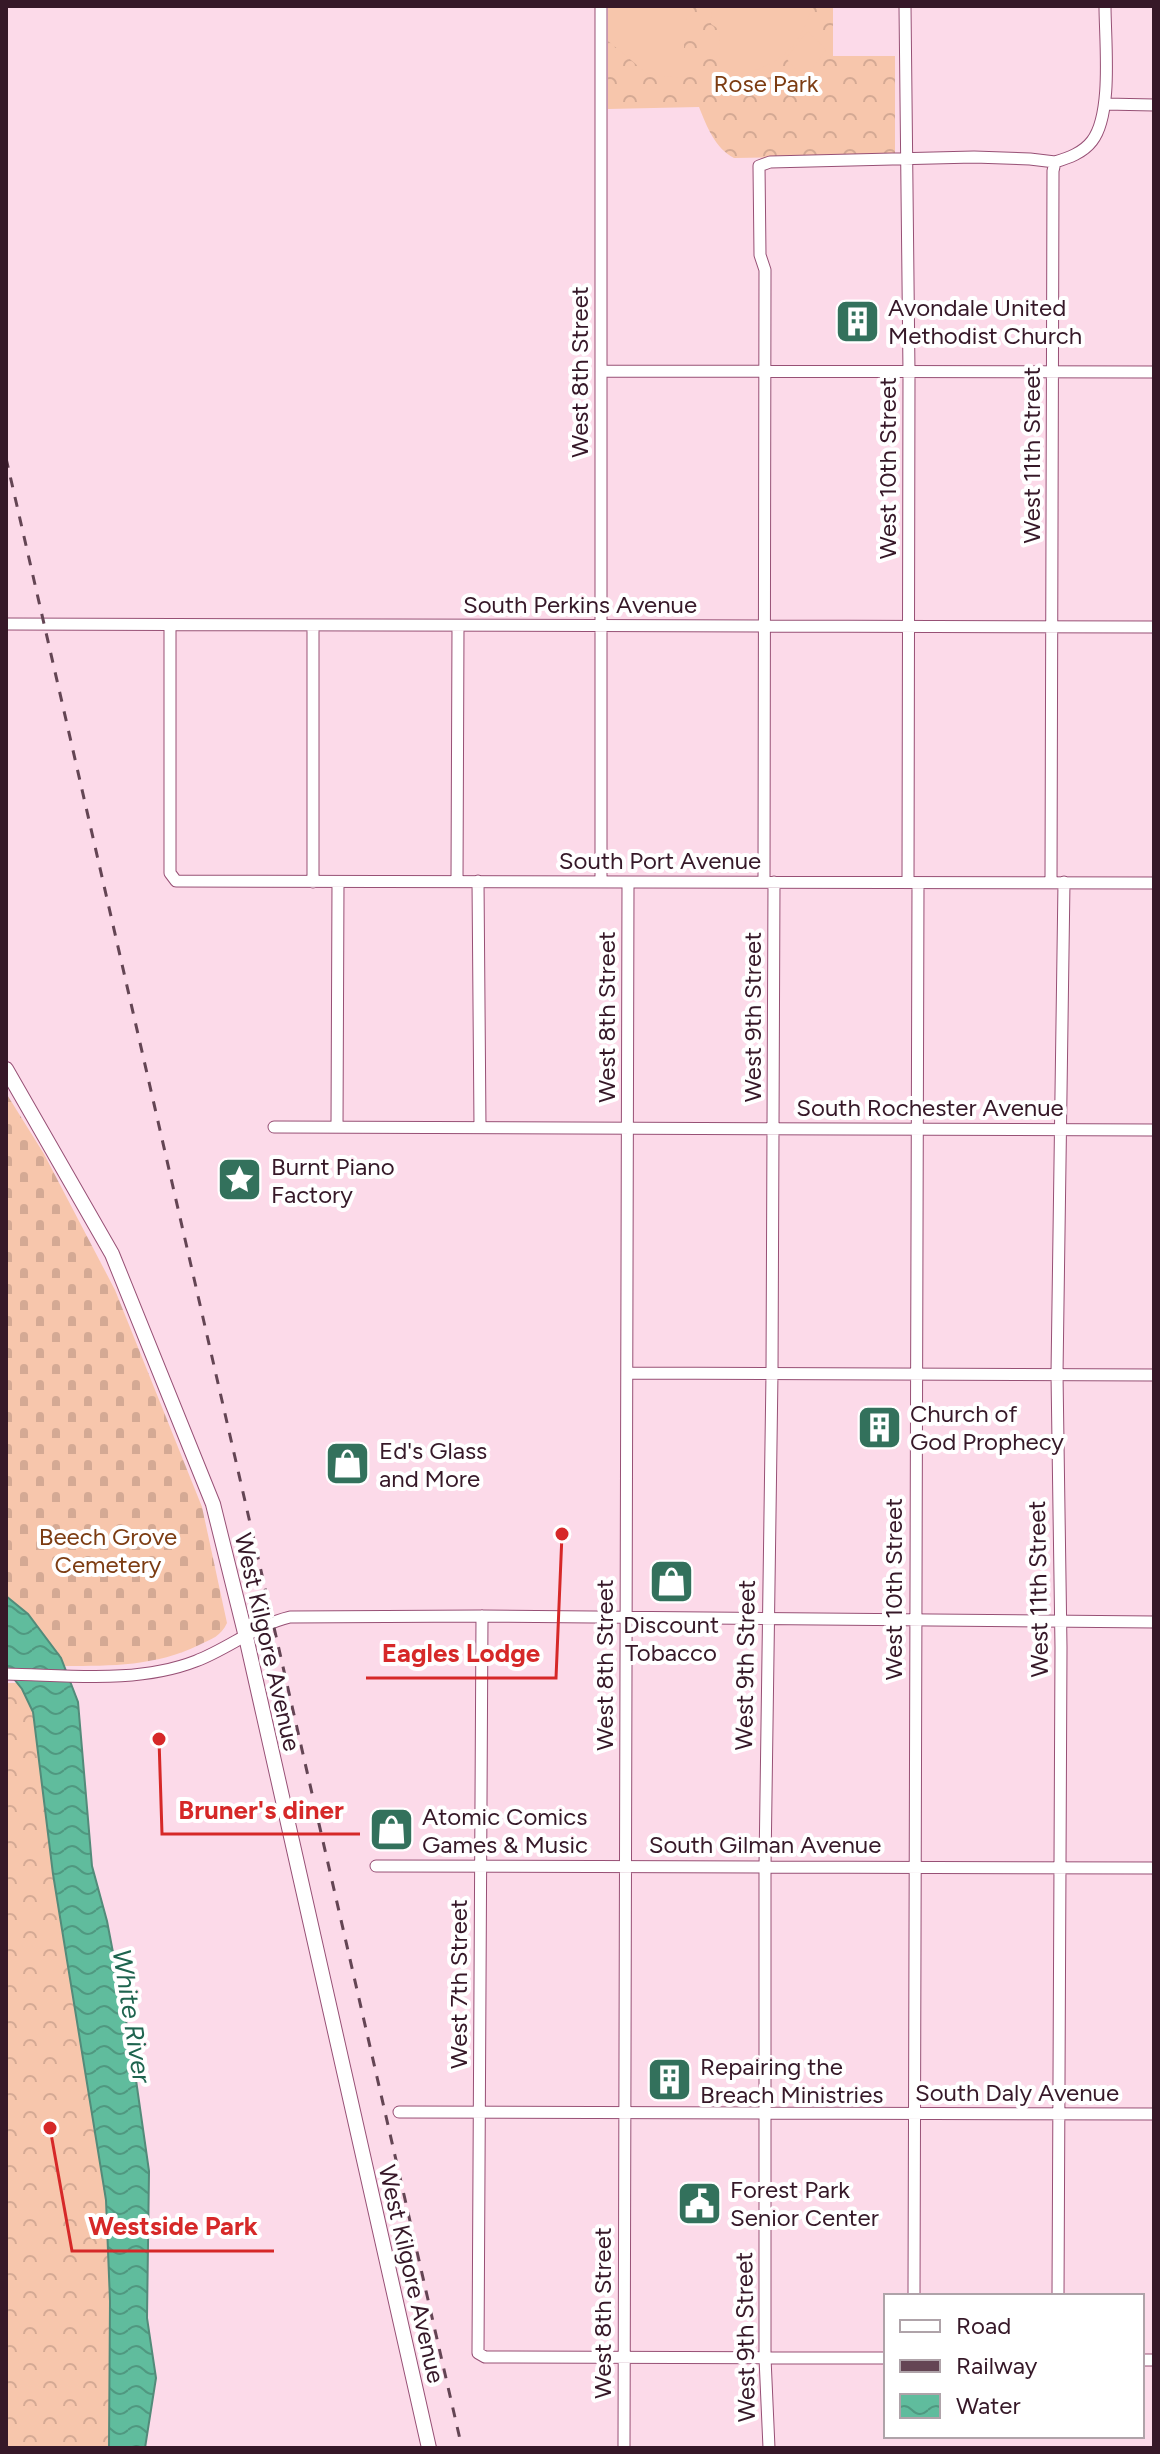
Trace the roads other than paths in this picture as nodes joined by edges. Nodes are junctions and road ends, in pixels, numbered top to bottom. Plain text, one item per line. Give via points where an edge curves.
1 (601, 6) edge
2 (905, 6) edge
3 (1105, 6) edge
4 (1105, 104) junction
5 (1154, 105) edge
6 (905, 160) junction
7 (1055, 162) junction
8 (601, 371) junction
9 (765, 372) junction
10 (909, 372) junction
11 (1053, 372) junction
12 (1154, 372) edge
13 (6, 624) edge
14 (170, 625) junction
15 (313, 625) junction
16 (458, 626) junction
17 (602, 626) junction
18 (765, 627) junction
19 (909, 627) junction
20 (1053, 627) junction
21 (1154, 627) edge
22 (457, 881) junction
23 (478, 881) junction
24 (601, 881) junction
25 (313, 882) junction
26 (338, 882) junction
27 (769, 882) junction
28 (913, 882) junction
29 (1058, 882) junction
30 (628, 883) junction
31 (1154, 883) edge
32 (6, 1069) edge
33 (274, 1127) dead end
34 (337, 1127) junction
35 (480, 1127) junction
36 (627, 1128) junction
37 (918, 1128) junction
38 (773, 1129) junction
39 (1060, 1129) junction
40 (1154, 1130) edge
41 (627, 1373) junction
42 (772, 1373) junction
43 (917, 1374) junction
44 (1057, 1374) junction
45 (1154, 1375) edge
46 (482, 1616) junction
47 (625, 1618) junction
48 (767, 1620) junction
49 (915, 1621) junction
50 (1060, 1621) junction
51 (1154, 1622) edge
52 (246, 1637) junction
53 (6, 1674) edge
54 (376, 1866) dead end
55 (481, 1866) junction
56 (626, 1866) junction
57 (765, 1866) junction
58 (914, 1867) junction
59 (1060, 1867) junction
60 (1154, 1868) edge
61 (479, 2111) junction
62 (625, 2111) junction
63 (399, 2112) dead end
64 (914, 2113) junction
65 (1058, 2113) junction
66 (767, 2114) junction
67 (1154, 2114) edge
68 (914, 2294) edge
69 (1058, 2294) edge
70 (624, 2356) junction
71 (765, 2358) junction
72 (884, 2358) edge
73 (429, 2448) edge
74 (624, 2448) edge
75 (769, 2448) edge

1 - 8 street, West 8th Street
2 - 6 street, West 10th Street
3 - 4 street
4 - 5 street
4 - 7 street via 1092,141
6 - 7 street
6 - 9 street, West 9th Street via 759,166
6 - 10 street, West 10th Street
7 - 11 street, West 11th Street
8 - 9 street
8 - 17 street, West 8th Street
9 - 10 street
9 - 18 street, West 9th Street
10 - 11 street
10 - 19 street, West 10th Street
11 - 12 street
11 - 20 street, West 11th Street
13 - 14 street, South Perkins Avenue
14 - 15 street, South Perkins Avenue
14 - 25 street, South Port Avenue via 170,873 176,881
15 - 16 street, South Perkins Avenue
15 - 25 street
16 - 17 street, South Perkins Avenue
16 - 22 street
17 - 18 street, South Perkins Avenue
17 - 24 street, West 8th Street
18 - 19 street, South Perkins Avenue
18 - 27 street, West 9th Street
19 - 20 street, South Perkins Avenue
19 - 28 street, West 10th Street
20 - 21 street, South Perkins Avenue
20 - 29 street, West 11th Street
22 - 23 street, South Port Avenue
22 - 26 street, South Port Avenue
23 - 24 street, South Port Avenue
23 - 35 street
24 - 30 street, South Port Avenue
25 - 26 street, South Port Avenue
26 - 34 street
27 - 28 street, South Port Avenue
27 - 30 street, South Port Avenue
27 - 38 street, West 9th Street
28 - 29 street, South Port Avenue
28 - 37 street, West 10th Street
29 - 31 street, South Port Avenue
29 - 39 street, West 11th Street
30 - 36 street, West 8th Street
32 - 52 main road, West Kilgore Avenue via 112,1254 213,1504
33 - 34 street, South Rochester Avenue
34 - 35 street, South Rochester Avenue
35 - 36 street, South Rochester Avenue
36 - 38 street, South Rochester Avenue
36 - 41 street, West 8th Street
37 - 38 street, South Rochester Avenue
37 - 39 street, South Rochester Avenue
37 - 43 street, West 10th Street
38 - 42 street, West 9th Street
39 - 40 street, South Rochester Avenue
39 - 44 street, West 11th Street
41 - 42 street
41 - 47 street, West 8th Street
42 - 43 street
42 - 48 street, West 9th Street
43 - 44 street
43 - 49 street, West 10th Street
44 - 45 street
44 - 50 street, West 11th Street
46 - 47 street
46 - 52 street via 290,1617
46 - 55 street, West 7th Street
47 - 48 street
47 - 56 street, West 8th Street
48 - 49 street
48 - 57 street, West 9th Street
49 - 50 street
49 - 58 street, West 10th Street
50 - 51 street
50 - 59 street, West 11th Street
52 - 53 street via 174,1668 118,1675
52 - 73 main road, West Kilgore Avenue
54 - 55 street, South Gilman Avenue
55 - 56 street, South Gilman Avenue
55 - 61 street, West 7th Street
56 - 57 street, South Gilman Avenue
56 - 62 street, West 8th Street
57 - 58 street, South Gilman Avenue
57 - 66 street, West 9th Street
58 - 59 street, South Gilman Avenue
58 - 64 street, West 10th Street
59 - 60 street, South Gilman Avenue
59 - 65 street, West 11th Street
61 - 62 street, South Daly Avenue
61 - 63 street, South Daly Avenue
61 - 70 street, West 7th Street via 478,2353
62 - 66 street, South Daly Avenue
62 - 70 street, West 8th Street
64 - 65 street, South Daly Avenue
64 - 66 street, South Daly Avenue
64 - 68 street, West 10th Street
65 - 67 street, South Daly Avenue
65 - 69 street, West 11th Street
66 - 71 street, West 9th Street
70 - 71 street
70 - 74 street, West 8th Street
71 - 72 street
71 - 75 street, West 9th Street

